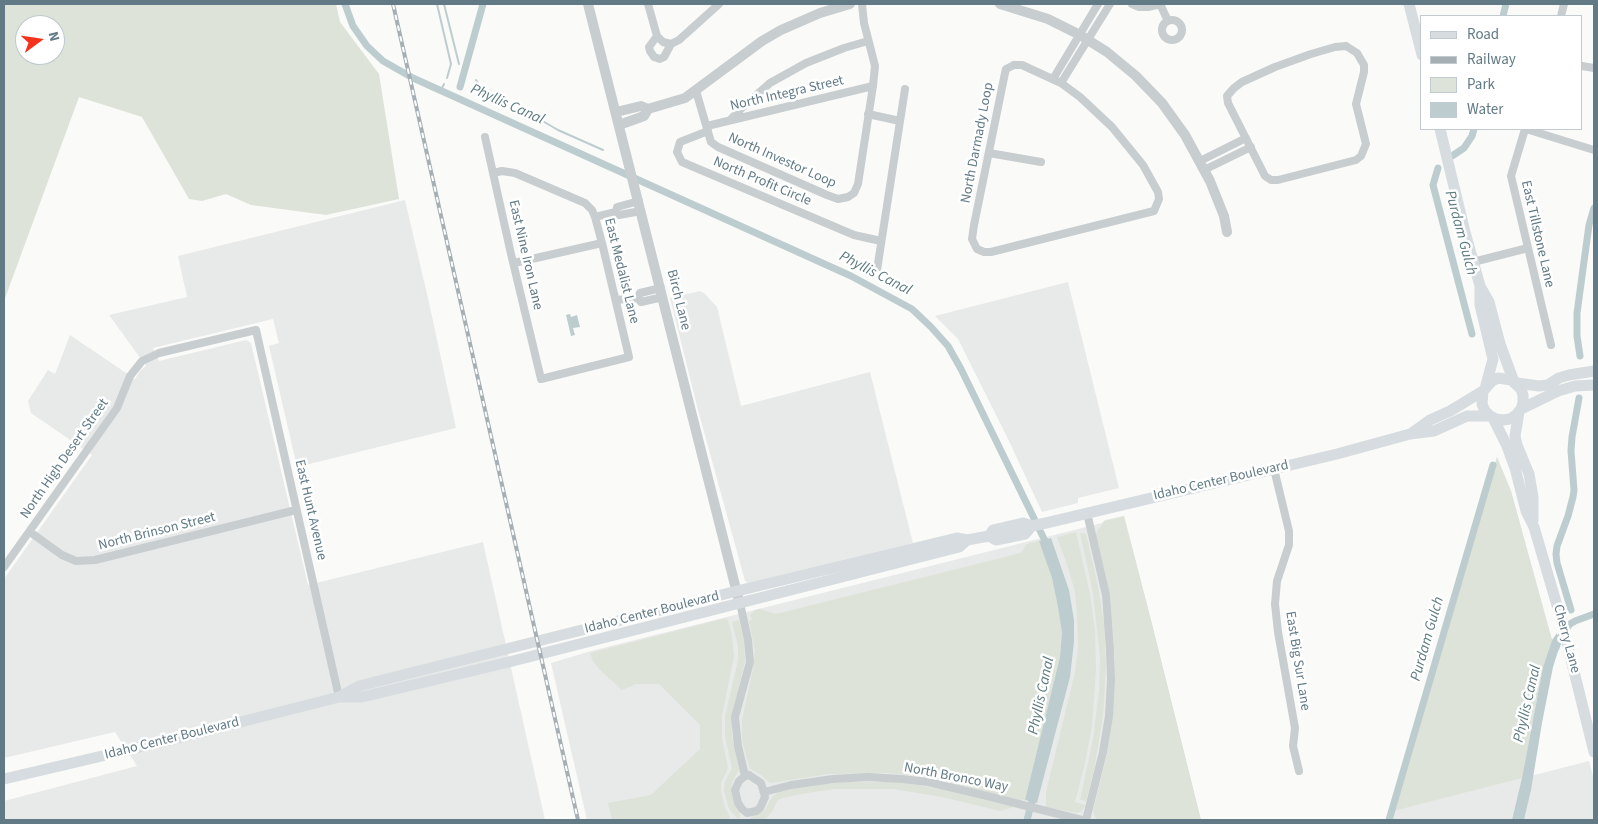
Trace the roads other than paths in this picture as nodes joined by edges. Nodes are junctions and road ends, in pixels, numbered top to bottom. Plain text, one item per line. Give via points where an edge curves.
1 (588, 4) edge
2 (648, 4) edge
3 (719, 4) edge
4 (850, 4) edge
5 (862, 4) edge
6 (1000, 4) edge
7 (1098, 4) edge
8 (1110, 4) edge
9 (1132, 4) edge
10 (1160, 4) edge
11 (1409, 4) edge
12 (831, 6) edge
13 (818, 9) edge
14 (1168, 21) dead end
15 (657, 36) junction
16 (1084, 37) junction
17 (868, 41) junction
18 (672, 44) junction
19 (1420, 47) edge
20 (1053, 79) junction
21 (1061, 83) junction
22 (873, 86) junction
23 (905, 89) dead end
24 (696, 91) junction
25 (648, 109) junction
26 (616, 112) junction
27 (868, 114) junction
28 (731, 120) junction
29 (900, 121) junction
30 (619, 125) junction
31 (708, 129) junction
32 (1440, 130) edge
33 (1526, 130) edge
34 (1529, 130) edge
35 (485, 137) dead end
36 (1246, 138) junction
37 (1251, 147) junction
38 (1594, 150) edge
39 (989, 153) junction
40 (1041, 162) dead end
41 (1202, 165) junction
42 (493, 173) junction
43 (639, 201) junction
44 (595, 217) junction
45 (1227, 232) dead end
46 (881, 241) junction
47 (602, 243) junction
48 (1528, 248) junction
49 (1473, 262) junction
50 (514, 263) junction
51 (877, 270) dead end
52 (1480, 286) junction
53 (662, 292) junction
54 (616, 300) junction
55 (256, 330) joint
56 (1551, 345) dead end
57 (629, 356) joint
58 (1594, 371) edge
59 (1515, 382) junction
60 (1594, 384) edge
61 (1485, 388) junction
62 (1520, 411) junction
63 (1491, 417) junction
64 (1410, 434) junction
65 (1274, 468) junction
66 (296, 510) junction
67 (1087, 513) junction
68 (1534, 527) junction
69 (30, 532) junction
70 (4, 567) edge
71 (738, 597) junction
72 (339, 697) junction
73 (1594, 752) edge
74 (1300, 771) dead end
75 (18, 776) junction
76 (745, 776) junction
77 (4, 779) edge
78 (4, 785) edge
79 (764, 792) junction
80 (746, 816) edge
81 (1082, 820) edge
82 (1086, 820) edge

1 - 26 street, Birch Lane
2 - 15 street
3 - 18 street
4 - 12 street
5 - 17 street, North Investor Loop
6 - 16 street via 1048,19
7 - 16 street
8 - 16 street
9 - 10 street via 1139,7
10 - 14 street
11 - 19 main road
12 - 13 street
13 - 24 street via 762,41
15 - 18 street
15 - 18 street via 649,47 657,58 664,57
16 - 20 street
16 - 21 street
16 - 41 street via 1136,76 1162,103
17 - 22 street, North Investor Loop via 875,66
17 - 28 street via 812,60 770,83
20 - 21 street, North Darmady Loop
20 - 39 street, North Darmady Loop via 1022,65 1014,64 1006,69
21 - 39 street, North Darmady Loop via 1112,127 1143,164 1158,192 1154,211 991,252 977,250 972,239
22 - 27 street, North Investor Loop
22 - 28 street, North Integra Street
23 - 29 street
24 - 25 street via 685,98
24 - 31 street, North Investor Loop
25 - 26 street via 640,106
25 - 30 street via 644,116
26 - 30 street, Birch Lane
27 - 29 street
27 - 31 street, North Investor Loop via 858,184 854,193 838,199 718,147 711,142
28 - 31 street, North Integra Street
29 - 46 street
30 - 43 street, Birch Lane
31 - 46 street, North Profit Circle via 680,142 677,152 682,162 851,233
32 - 49 main road
33 - 48 street, East Tillstone Lane via 1510,176
34 - 38 street
35 - 42 street, East Nine Iron Lane
36 - 37 street
36 - 37 street via 1227,96 1242,82 1275,66 1335,47 1346,46 1362,59 1364,72 1356,104 1366,144 1362,156 1271,180 1265,176
36 - 41 street
37 - 41 street
39 - 40 street
41 - 45 street via 1224,216
42 - 44 street, East Medalist Lane via 515,173 585,203
42 - 50 street, East Nine Iron Lane
43 - 44 street via 619,215 616,212
43 - 53 street, Birch Lane
44 - 47 street, East Medalist Lane
46 - 51 street
47 - 50 street
47 - 54 street, East Medalist Lane
48 - 49 street
48 - 56 street, East Tillstone Lane
49 - 52 main road
50 - 57 street, East Nine Iron Lane via 541,379
52 - 59 main road via 1489,302 1500,344
52 - 61 main road via 1480,305 1493,359
53 - 54 street via 642,302 638,298
53 - 71 street, Birch Lane
54 - 57 street, East Medalist Lane
55 - 66 street, East Hunt Avenue
55 - 69 street, North High Desert Street via 159,353 142,361 130,376 117,408
58 - 59 main road via 1559,378 1548,385
59 - 61 main road via 1498,378
59 - 62 main road via 1523,396
60 - 62 main road via 1558,391
61 - 63 main road via 1482,404
61 - 64 main road, Idaho Center Boulevard
62 - 63 main road via 1510,419
62 - 68 main road, Cherry Lane via 1515,436 1529,474
63 - 64 main road, Idaho Center Boulevard via 1466,416 1434,431
63 - 68 main road, Cherry Lane via 1507,446 1526,511
64 - 65 main road, Idaho Center Boulevard
65 - 67 main road, Idaho Center Boulevard
65 - 74 street, East Big Sur Lane via 1289,531 1289,546 1276,581 1275,604 1295,728 1293,746
66 - 69 street, North Brinson Street via 95,560 76,561 62,555
66 - 72 street, East Hunt Avenue
67 - 71 main road, Idaho Center Boulevard via 1032,526 1023,523 967,540 959,547
67 - 82 street via 1106,596 1111,680 1103,752
68 - 73 main road, Cherry Lane
69 - 70 street, North High Desert Street
71 - 72 main road, Idaho Center Boulevard via 509,662 362,697
71 - 76 street via 750,662 736,717
72 - 75 main road, Idaho Center Boulevard
75 - 77 main road, Idaho Center Boulevard
75 - 78 main road
76 - 79 street via 758,780
76 - 80 street via 739,780 736,790 738,804
79 - 80 street via 760,808
79 - 81 street, North Bronco Way via 805,783 868,777 928,782

